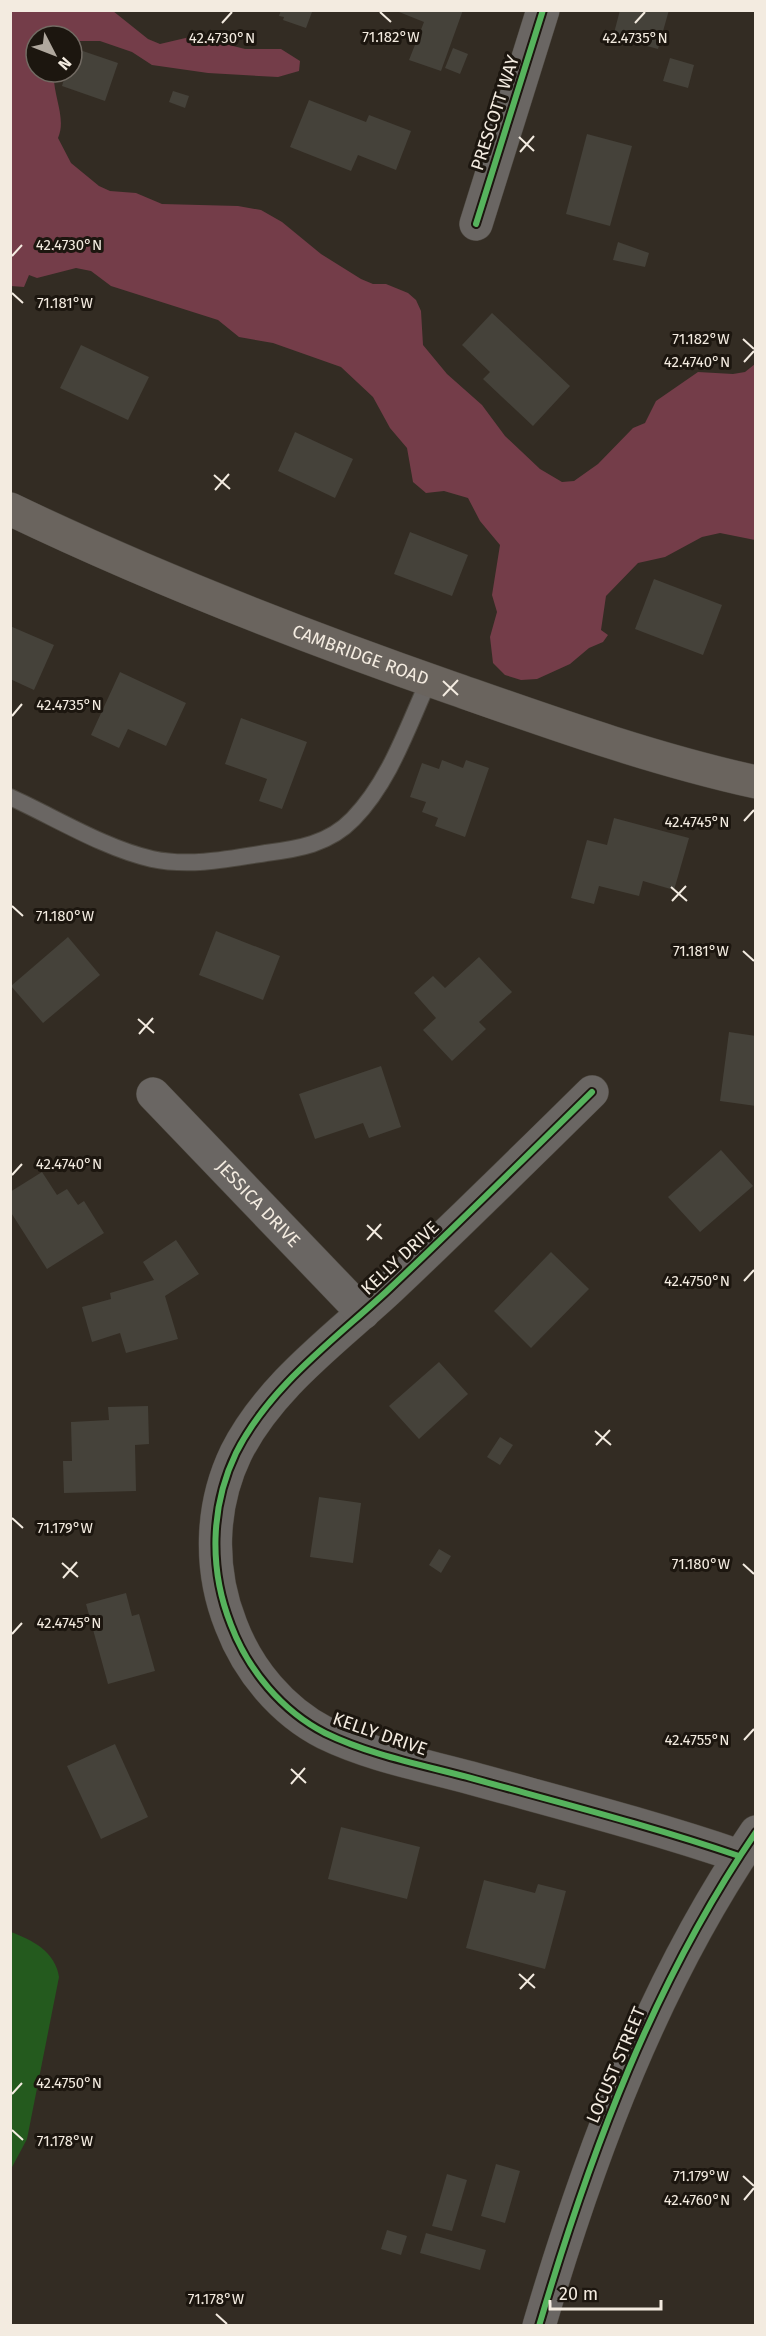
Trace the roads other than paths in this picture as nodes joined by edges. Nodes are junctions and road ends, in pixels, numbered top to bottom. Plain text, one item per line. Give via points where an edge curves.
1 (543, 10) edge
2 (476, 224) dead end
3 (10, 509) edge
4 (429, 680) junction
5 (756, 782) edge
6 (10, 797) edge
7 (592, 1092) dead end
8 (153, 1094) dead end
9 (363, 1313) junction
10 (747, 1844) edge
11 (539, 2325) edge

1 - 2 street, PRESCOTT WAY
3 - 4 highway, CAMBRIDGE ROAD via 208,598
4 - 5 highway, CAMBRIDGE ROAD via 579,733
4 - 6 lane via 390,766 366,804 341,831 310,845 190,862 154,859 114,847
7 - 9 street, KELLY DRIVE
8 - 9 street, JESSICA DRIVE
9 - 10 street, KELLY DRIVE via 294,1377 255,1421 236,1454 221,1496 215,1531 218,1583 233,1633 250,1664 284,1703 312,1725 336,1737 404,1760 672,1833
10 - 11 street, LOCUST STREET via 684,1952 638,2047 609,2118

